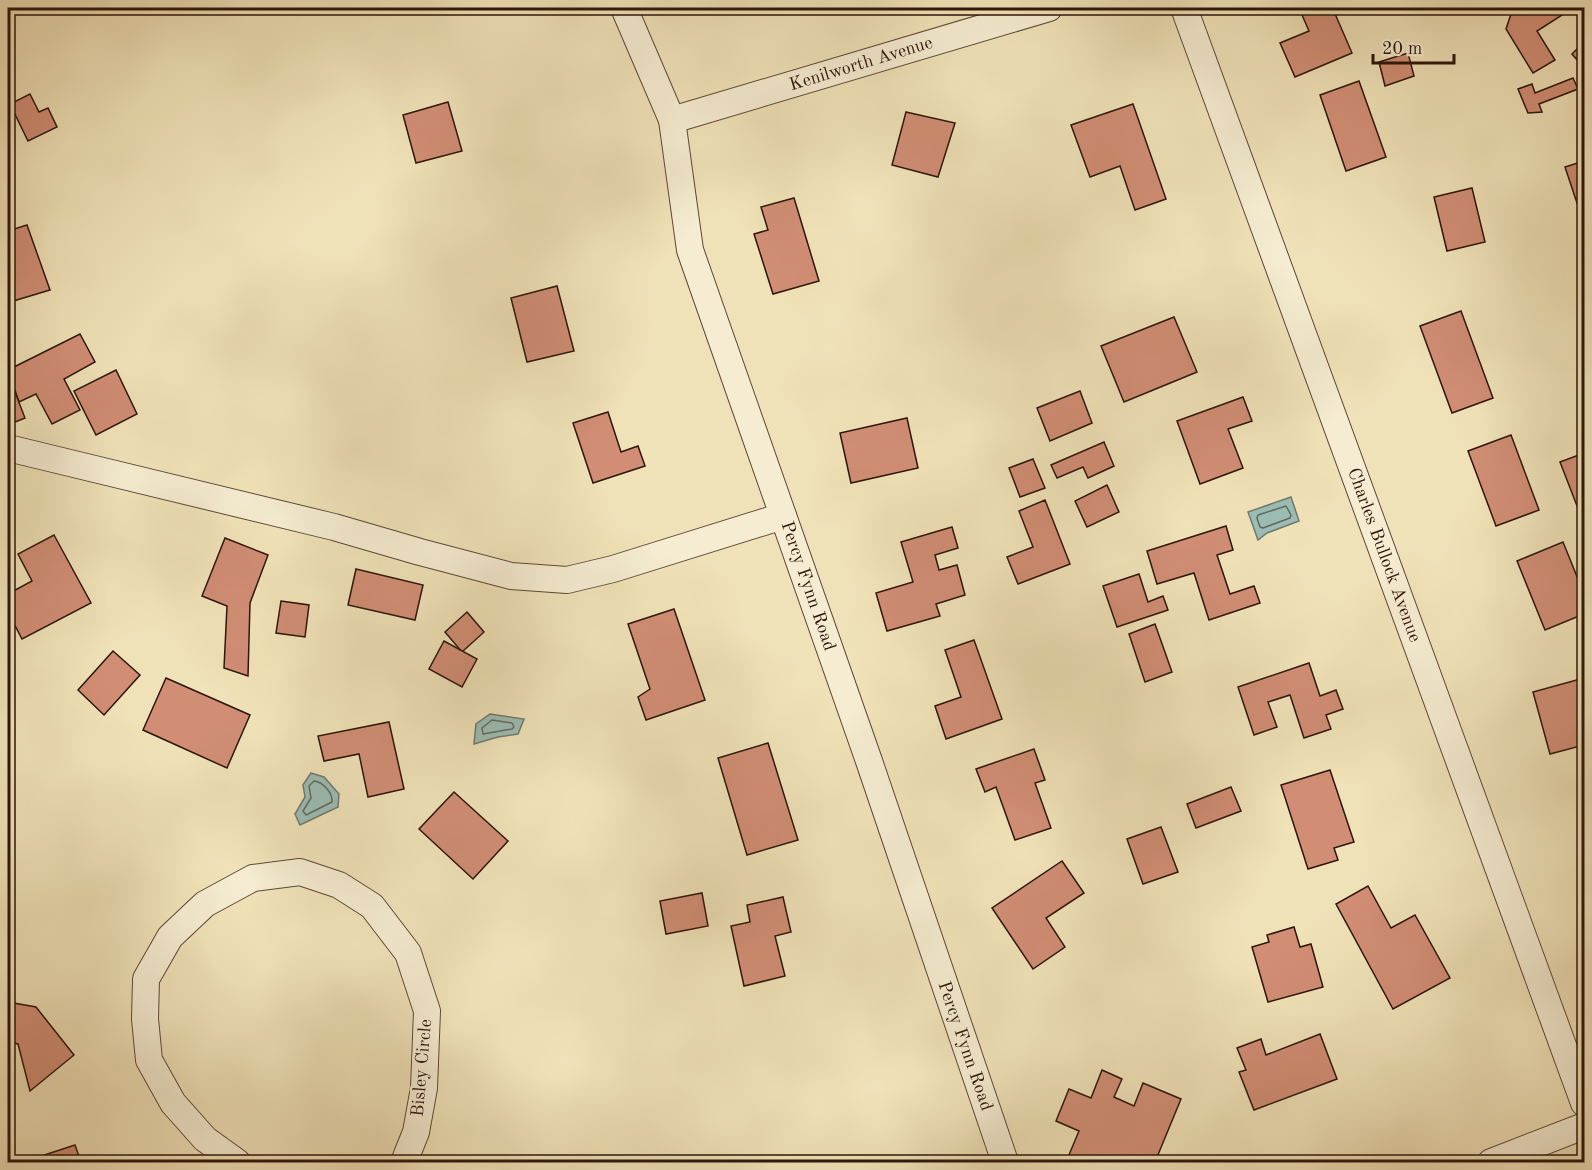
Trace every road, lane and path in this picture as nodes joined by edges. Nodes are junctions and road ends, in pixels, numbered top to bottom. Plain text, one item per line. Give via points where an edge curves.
1 (624, 8) edge
2 (1049, 8) edge
3 (1184, 8) edge
4 (672, 120) junction
5 (8, 448) edge
6 (783, 516) junction
7 (1584, 1102) edge
8 (1584, 1126) edge
9 (237, 1162) edge
10 (404, 1162) edge
11 (1005, 1162) edge
12 (1491, 1162) edge

1 - 4 street, Percy Fynn Road
2 - 4 street, Kenilworth Avenue
3 - 7 street, Charles Bullock Avenue
4 - 6 street, Percy Fynn Road via 690,250
5 - 6 street via 334,527 511,576 567,580
6 - 11 street, Percy Fynn Road
8 - 12 street
9 - 10 street, Bisley Circle via 205,1139 173,1103 149,1060 147,979 170,938 205,904 253,878 300,872 339,885 372,906 408,953 427,1011 424,1088 416,1132

